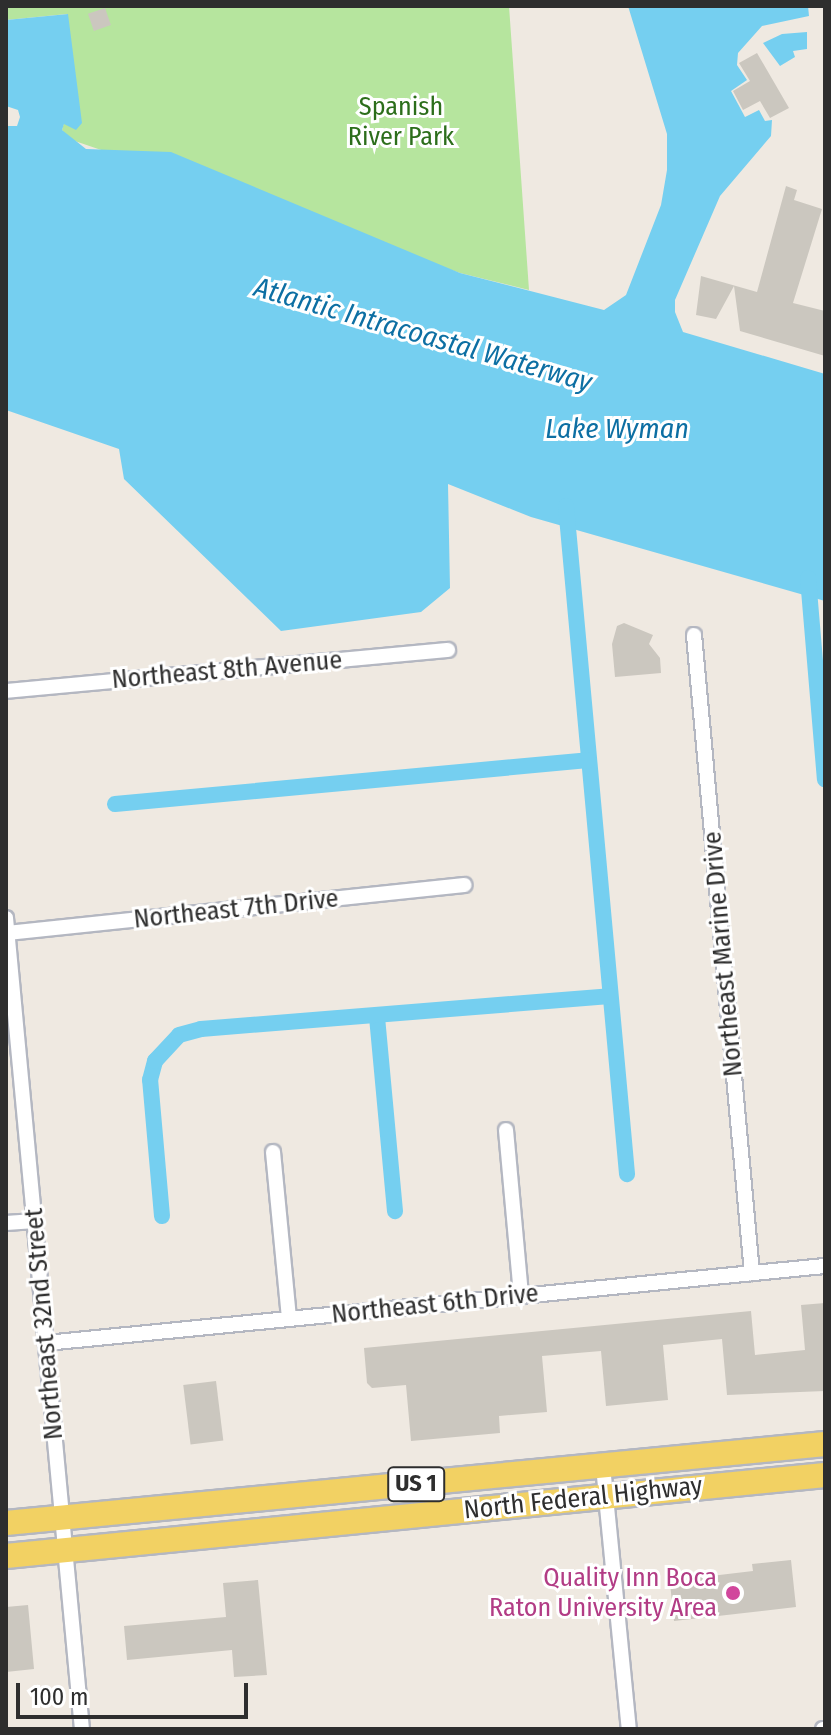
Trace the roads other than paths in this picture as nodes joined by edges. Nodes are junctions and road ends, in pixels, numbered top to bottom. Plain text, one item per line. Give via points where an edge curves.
1 (694, 635) dead end
2 (448, 650) dead end
3 (6, 691) edge
4 (464, 885) dead end
5 (7, 926) edge
6 (506, 1130) dead end
7 (273, 1152) dead end
8 (35, 1221) junction
9 (6, 1223) edge
10 (825, 1266) edge
11 (752, 1273) junction
12 (521, 1296) junction
13 (289, 1318) junction
14 (46, 1343) junction
15 (825, 1444) edge
16 (603, 1466) junction
17 (825, 1475) edge
18 (606, 1496) junction
19 (62, 1518) junction
20 (6, 1523) edge
21 (64, 1550) junction
22 (6, 1556) edge
23 (82, 1729) edge
24 (629, 1729) edge

1 - 11 street, Northeast Marine Drive
2 - 3 street, Northeast 8th Avenue
4 - 5 street, Northeast 7th Drive
5 - 8 street, Northeast 32nd Street
6 - 12 street
7 - 13 street
8 - 9 street
8 - 14 street, Northeast 32nd Street
10 - 11 street, Northeast 6th Drive
11 - 12 street, Northeast 6th Drive
12 - 13 street, Northeast 6th Drive
13 - 14 street, Northeast 6th Drive
14 - 19 street, Northeast 32nd Street
15 - 16 main road, North Federal Highway / US 1
16 - 18 street
16 - 19 main road, North Federal Highway / US 1
17 - 18 main road, North Federal Highway / US 1
18 - 21 main road, North Federal Highway / US 1
18 - 24 street
19 - 20 main road, North Federal Highway / US 1
19 - 21 street, Northeast 32nd Street
21 - 22 main road, North Federal Highway / US 1
21 - 23 street, Northeast 32nd Street

